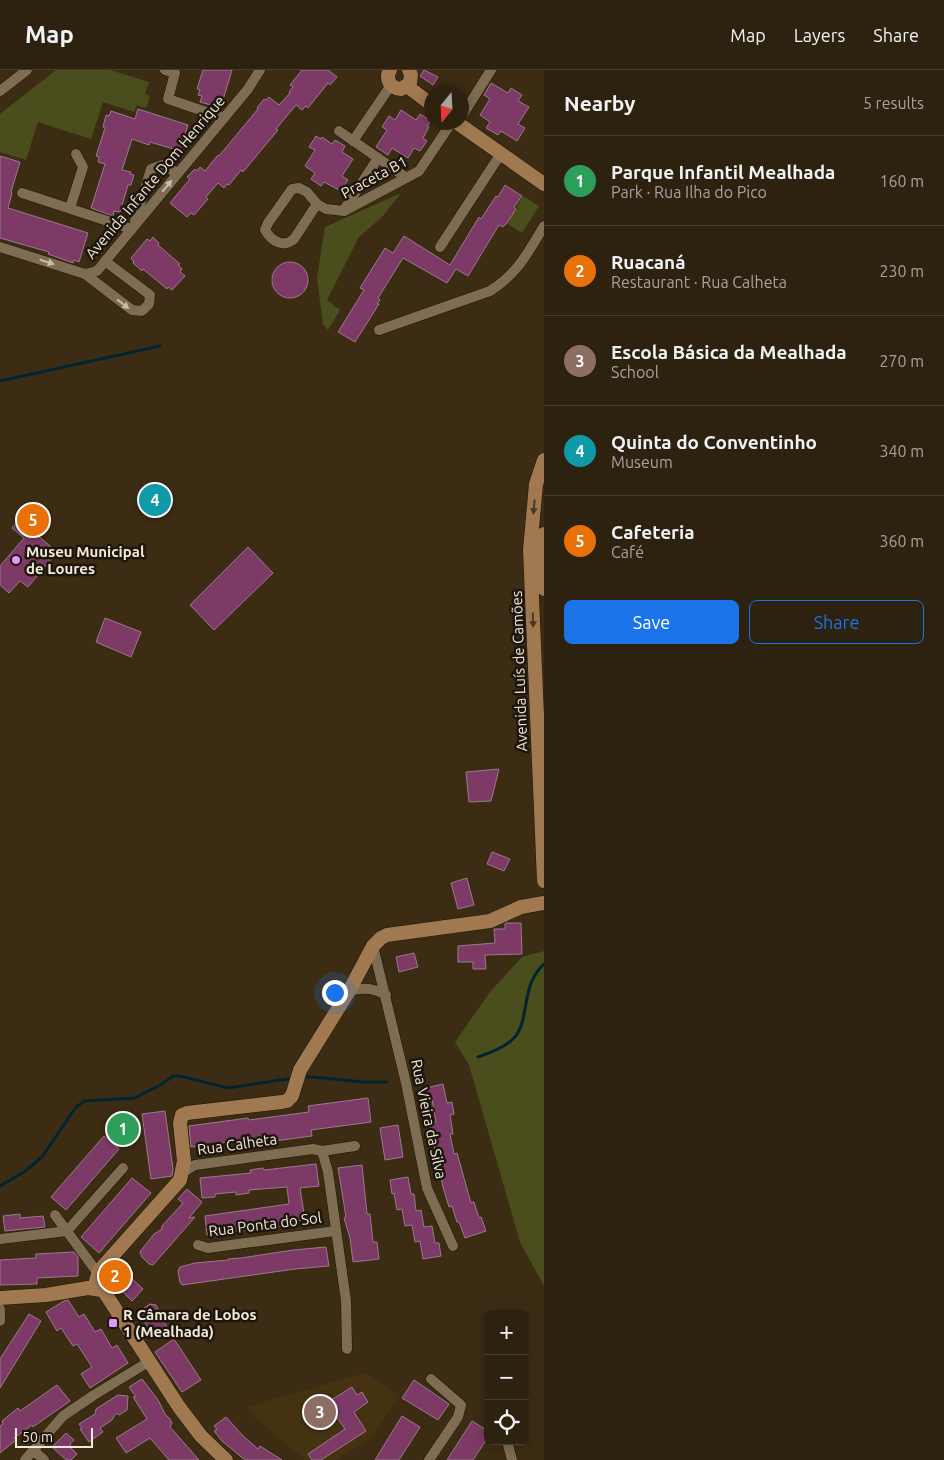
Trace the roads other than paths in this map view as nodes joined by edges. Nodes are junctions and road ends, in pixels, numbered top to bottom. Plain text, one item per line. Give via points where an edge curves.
1 (27, 70) edge
2 (165, 70) edge
3 (260, 70) edge
4 (409, 70) edge
5 (491, 70) edge
6 (388, 75) edge
7 (407, 86) junction
8 (0, 91) edge
9 (424, 99) edge
10 (469, 105) edge
11 (224, 118) junction
12 (447, 130) edge
13 (466, 130) edge
14 (339, 131) dead end
15 (354, 141) junction
16 (76, 154) dead end
17 (500, 155) junction
18 (378, 158) junction
19 (178, 172) junction
20 (407, 178) junction
21 (544, 184) edge
22 (22, 193) dead end
23 (317, 204) junction
24 (70, 208) junction
25 (344, 211) junction
26 (544, 226) edge
27 (133, 227) junction
28 (440, 247) dead end
29 (0, 248) edge
30 (105, 261) junction
31 (85, 274) junction
32 (379, 330) dead end
33 (544, 460) edge
34 (544, 534) edge
35 (539, 571) edge
36 (544, 590) edge
37 (541, 740) edge
38 (544, 881) edge
39 (544, 903) edge
40 (373, 946) junction
41 (349, 991) junction
42 (386, 995) junction
43 (355, 1146) dead end
44 (322, 1151) junction
45 (123, 1168) dead end
46 (182, 1174) junction
47 (55, 1214) dead end
48 (67, 1231) junction
49 (335, 1231) junction
50 (0, 1239) edge
51 (198, 1245) dead end
52 (453, 1246) dead end
53 (99, 1271) junction
54 (94, 1288) junction
55 (0, 1298) edge
56 (0, 1309) edge
57 (0, 1321) edge
58 (347, 1349) dead end
59 (150, 1361) junction
60 (430, 1379) dead end
61 (508, 1445) edge
62 (33, 1450) junction
63 (25, 1460) edge
64 (44, 1460) edge
65 (226, 1460) edge
66 (429, 1460) edge
67 (512, 1460) edge

1 - 8 street
2 - 11 street via 175,73 168,99
3 - 11 street, Avenida Infante Dom Henrique
4 - 7 street via 411,80
5 - 10 street
6 - 7 street via 400,89
6 - 15 street
7 - 9 street
11 - 19 street, Avenida Infante Dom Henrique
12 - 20 street, Praceta B1 via 419,171
13 - 17 street
14 - 15 street
15 - 18 street
16 - 24 street via 84,167
17 - 21 street
17 - 28 street
18 - 20 street
18 - 25 street
27 -> 19 street, Avenida Infante Dom Henrique
19 - 27 street via 162,165 151,169
20 - 25 street, Praceta B1
22 - 24 street
23 - 23 street, Praceta B1 via 307,192 292,188 268,223 265,230 268,236 280,243 290,243
23 - 25 street, Praceta B1 via 326,209
24 - 27 street
26 - 32 street via 519,267 490,291
27 - 30 street, Avenida Infante Dom Henrique
29 -> 31 street, Avenida Infante Dom Henrique
30 - 31 street, Avenida Infante Dom Henrique via 97,272
31 -> 30 street via 132,310 142,311 149,304 150,295
33 -> 35 street, Avenida Luís de Camões via 536,484 530,550
34 - 35 street, Avenida Luís de Camões
35 - 36 street, Avenida Luís de Camões
35 -> 37 street, Avenida Luís de Camões
37 - 38 street, Avenida Luís de Camões
39 - 40 street via 521,907 490,921 387,935
40 - 41 street
40 - 42 street, Rua Vieira da Silva
41 - 42 street via 367,988
41 - 46 street via 300,1070 290,1098 282,1102 182,1115
42 - 52 street, Rua Vieira da Silva via 427,1188
43 - 44 street, Rua Calheta
44 - 46 street, Rua Calheta via 313,1149 195,1165
44 - 49 street via 328,1172
45 - 48 street
46 - 53 street, Rua Calheta
47 - 48 street
48 - 50 street
48 - 53 street
49 - 51 street, Rua Ponta do Sol via 208,1248
49 - 58 street via 346,1301
53 - 54 street, Rua Calheta
54 - 55 street
54 - 59 street via 109,1297
56 - 57 street
59 - 62 street via 63,1416
59 - 65 street via 201,1436
60 - 66 street via 461,1405 458,1417
61 - 67 street
62 - 63 street
62 - 64 street

